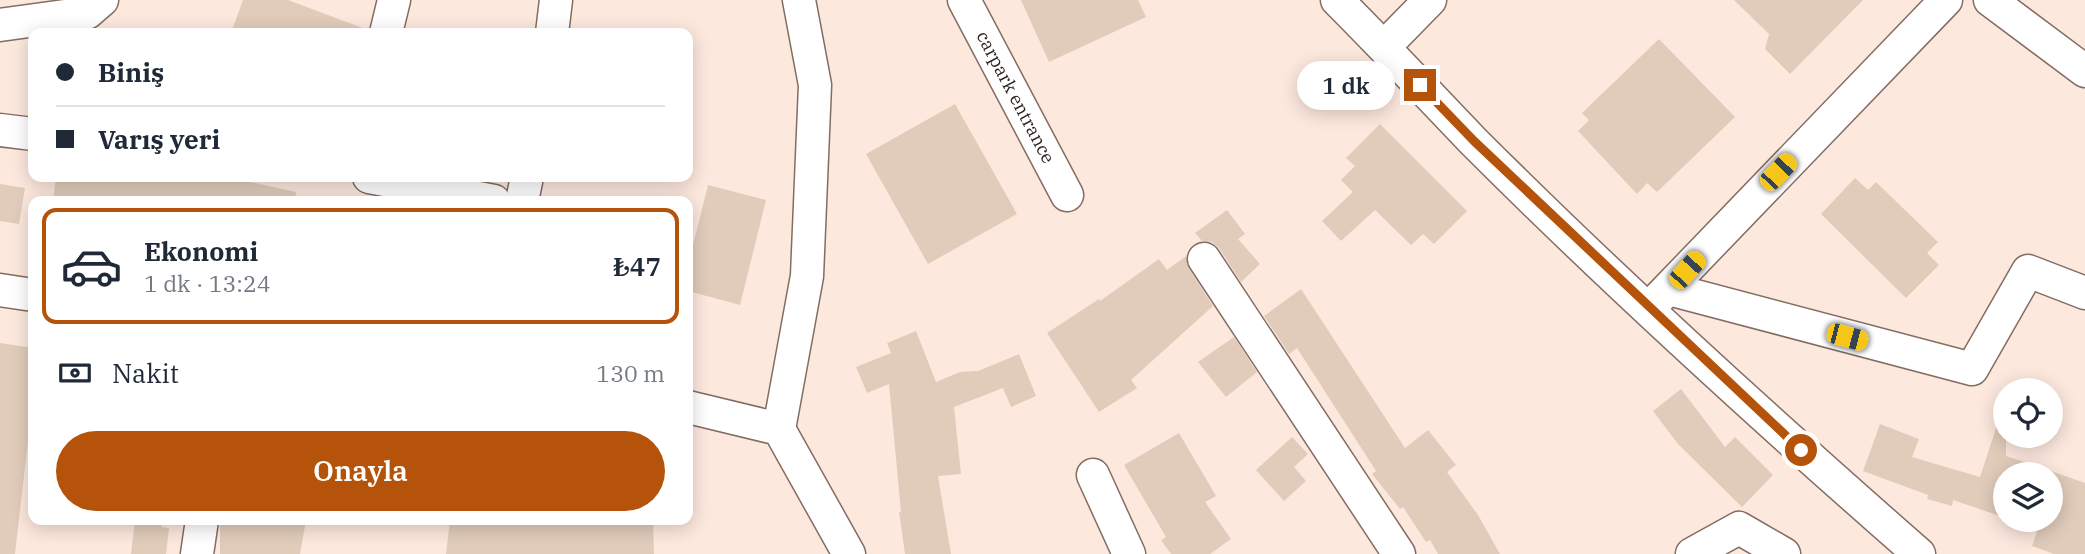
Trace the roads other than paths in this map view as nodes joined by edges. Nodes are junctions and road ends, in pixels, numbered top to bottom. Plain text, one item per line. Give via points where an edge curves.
1 (102, 0) edge
2 (394, 0) edge
3 (556, 0) edge
4 (799, 0) edge
5 (964, 0) edge
6 (1337, 0) edge
7 (1430, 0) edge
8 (1946, 0) edge
9 (1990, 0) edge
10 (0, 25) edge
11 (387, 28) edge
12 (553, 28) edge
13 (1384, 47) junction
14 (2085, 71) edge
15 (0, 130) edge
16 (28, 133) edge
17 (395, 182) edge
18 (1067, 195) dead end
19 (468, 196) edge
20 (1204, 259) dead end
21 (0, 290) edge
22 (2085, 293) edge
23 (28, 294) edge
24 (1659, 299) junction
25 (693, 408) edge
26 (779, 429) junction
27 (1093, 475) dead end
28 (201, 525) edge
29 (197, 554) edge
30 (849, 554) edge
31 (1129, 554) edge
32 (1399, 554) edge
33 (1692, 554) edge
34 (1784, 554) edge
35 (1919, 554) edge

1 - 10 street via 87,13
2 - 11 street
3 - 12 street
4 - 26 street via 815,85 807,275
5 - 18 street, carpark entrance
6 - 13 street
7 - 13 street
8 - 24 street
9 - 14 street
13 - 24 street via 1474,141
15 - 16 street
17 - 19 street
20 - 32 street
21 - 23 street
22 - 24 street via 2028,271 1972,369
24 - 35 street via 1820,468
25 - 26 street
26 - 30 street
27 - 31 street
28 - 29 street
33 - 34 street via 1739,528

